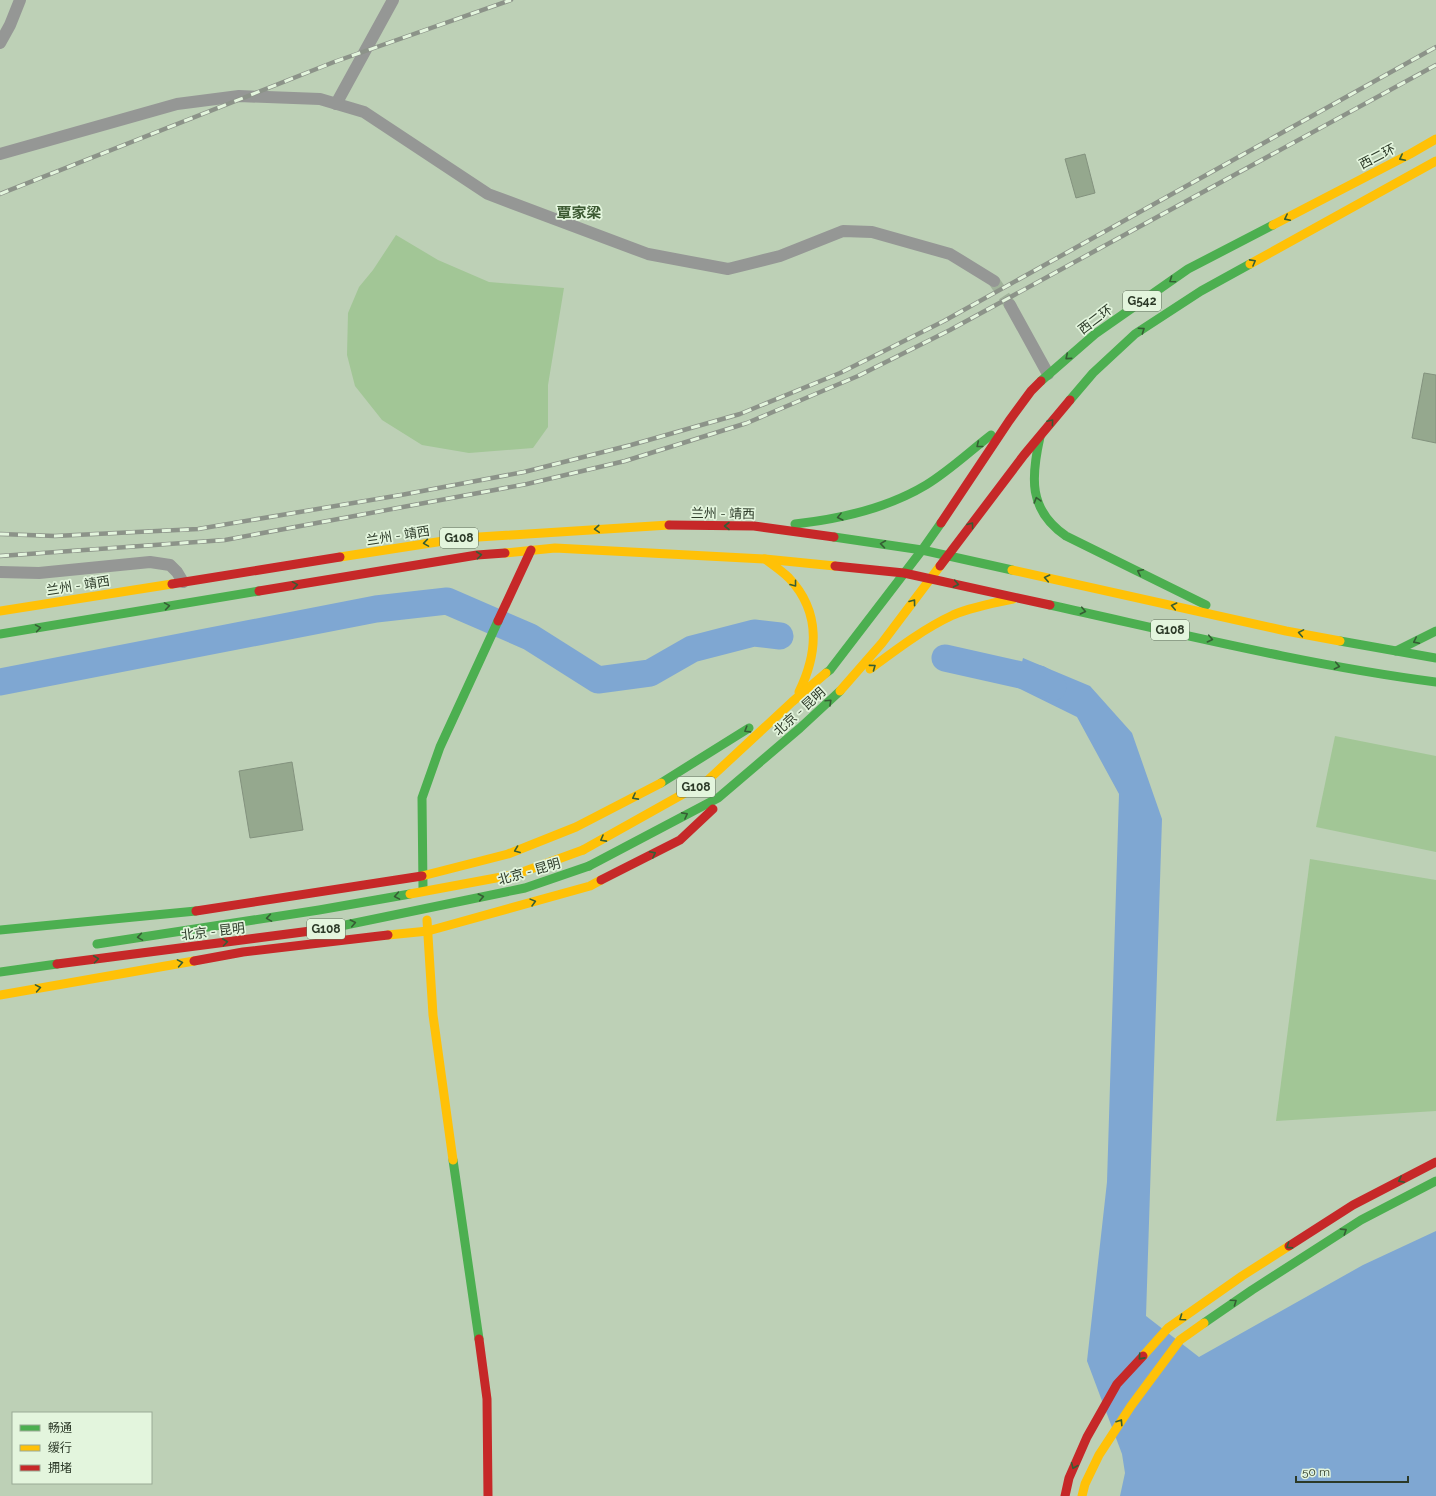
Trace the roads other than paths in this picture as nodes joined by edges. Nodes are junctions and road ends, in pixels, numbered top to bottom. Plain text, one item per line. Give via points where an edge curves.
1 (20, 0) edge
2 (394, 0) edge
3 (0, 43) edge
4 (336, 104) junction
5 (1436, 139) edge
6 (0, 154) edge
7 (1436, 161) edge
8 (994, 281) tunnel mouth
9 (1010, 305) tunnel mouth
10 (1048, 374) junction
11 (1009, 421) junction
12 (1040, 436) junction
13 (754, 526) junction
14 (531, 550) junction
15 (922, 550) junction
16 (947, 556) junction
17 (765, 559) junction
18 (0, 572) edge
19 (904, 573) junction
20 (930, 579) junction
21 (184, 582) junction
22 (1020, 597) junction
23 (0, 611) edge
24 (1238, 620) junction
25 (1436, 631) edge
26 (0, 634) edge
27 (1396, 651) junction
28 (1436, 658) edge
29 (1436, 682) edge
30 (842, 690) junction
31 (792, 702) junction
32 (800, 728) junction
33 (422, 876) junction
34 (0, 930) edge
35 (428, 931) junction
36 (87, 946) dead end
37 (0, 972) edge
38 (0, 994) edge
39 (1436, 1162) edge
40 (1436, 1181) edge
41 (488, 1496) edge
42 (1065, 1496) edge
43 (1082, 1496) edge

1 - 3 street
2 - 4 street
4 - 6 street via 320,99 240,96 177,104
4 - 8 street via 364,112 488,194 648,254 728,270 780,256 843,231 872,232 950,254
5 -> 10 main road, 西二环 / G542 via 1188,268 1095,334
12 -> 7 main road, G542 via 1093,373 1135,334 1200,290
9 - 10 street
10 - 11 main road, 西二环 / G542
11 -> 13 main road via 940,476 885,503 854,514 808,523
11 - 15 main road, 西二环 / G542
16 -> 12 main road, G542
24 -> 12 main road via 1066,536 1050,523 1038,504 1033,481
15 -> 13 main road, 兰州 - 靖西 / G108
13 -> 21 main road, 兰州 - 靖西 / G108 via 667,525 463,538
14 - 17 main road, G108 via 555,548
26 -> 14 main road, G108 via 477,555
14 - 33 main road via 440,747 422,798
15 - 16 main road, G108
15 - 19 main road, G108
16 - 20 main road, 北京 - 昆明 / G108
24 -> 16 main road, G108
17 - 19 main road, G108
17 -> 31 main road via 797,587 811,619 814,644 811,663 805,681
18 - 21 street via 39,573 150,562 170,565
19 - 20 main road, G108
19 - 31 main road, 北京 - 昆明 / G108 via 830,670
20 -> 22 main road, G108
30 -> 20 main road, 北京 - 昆明 / G108 via 882,643
21 - 23 main road, 兰州 - 靖西 / G108
22 -> 29 main road, G108 via 1281,655
30 -> 22 main road via 909,641 941,622 967,610
27 -> 24 main road, G108
25 -> 27 main road
27 - 28 main road, G108
32 -> 30 main road, 北京 - 昆明 / G108
31 -> 33 main road via 669,779 576,828 508,854
31 -> 36 main road, 北京 - 昆明 / G108, bridge via 708,780 583,850 517,874 319,910
35 -> 32 main road via 590,886 680,840
37 -> 32 main road, 北京 - 昆明 / G108, bridge via 324,930 525,888 589,866 718,798
33 - 34 main road via 211,910
33 - 35 main road
38 -> 35 main road via 243,952
35 - 41 main road via 433,1015 487,1399
39 -> 42 main road via 1353,1205 1242,1276 1168,1328 1117,1384 1087,1437 1069,1478
43 -> 40 main road via 1099,1455 1131,1406 1180,1340 1361,1220

